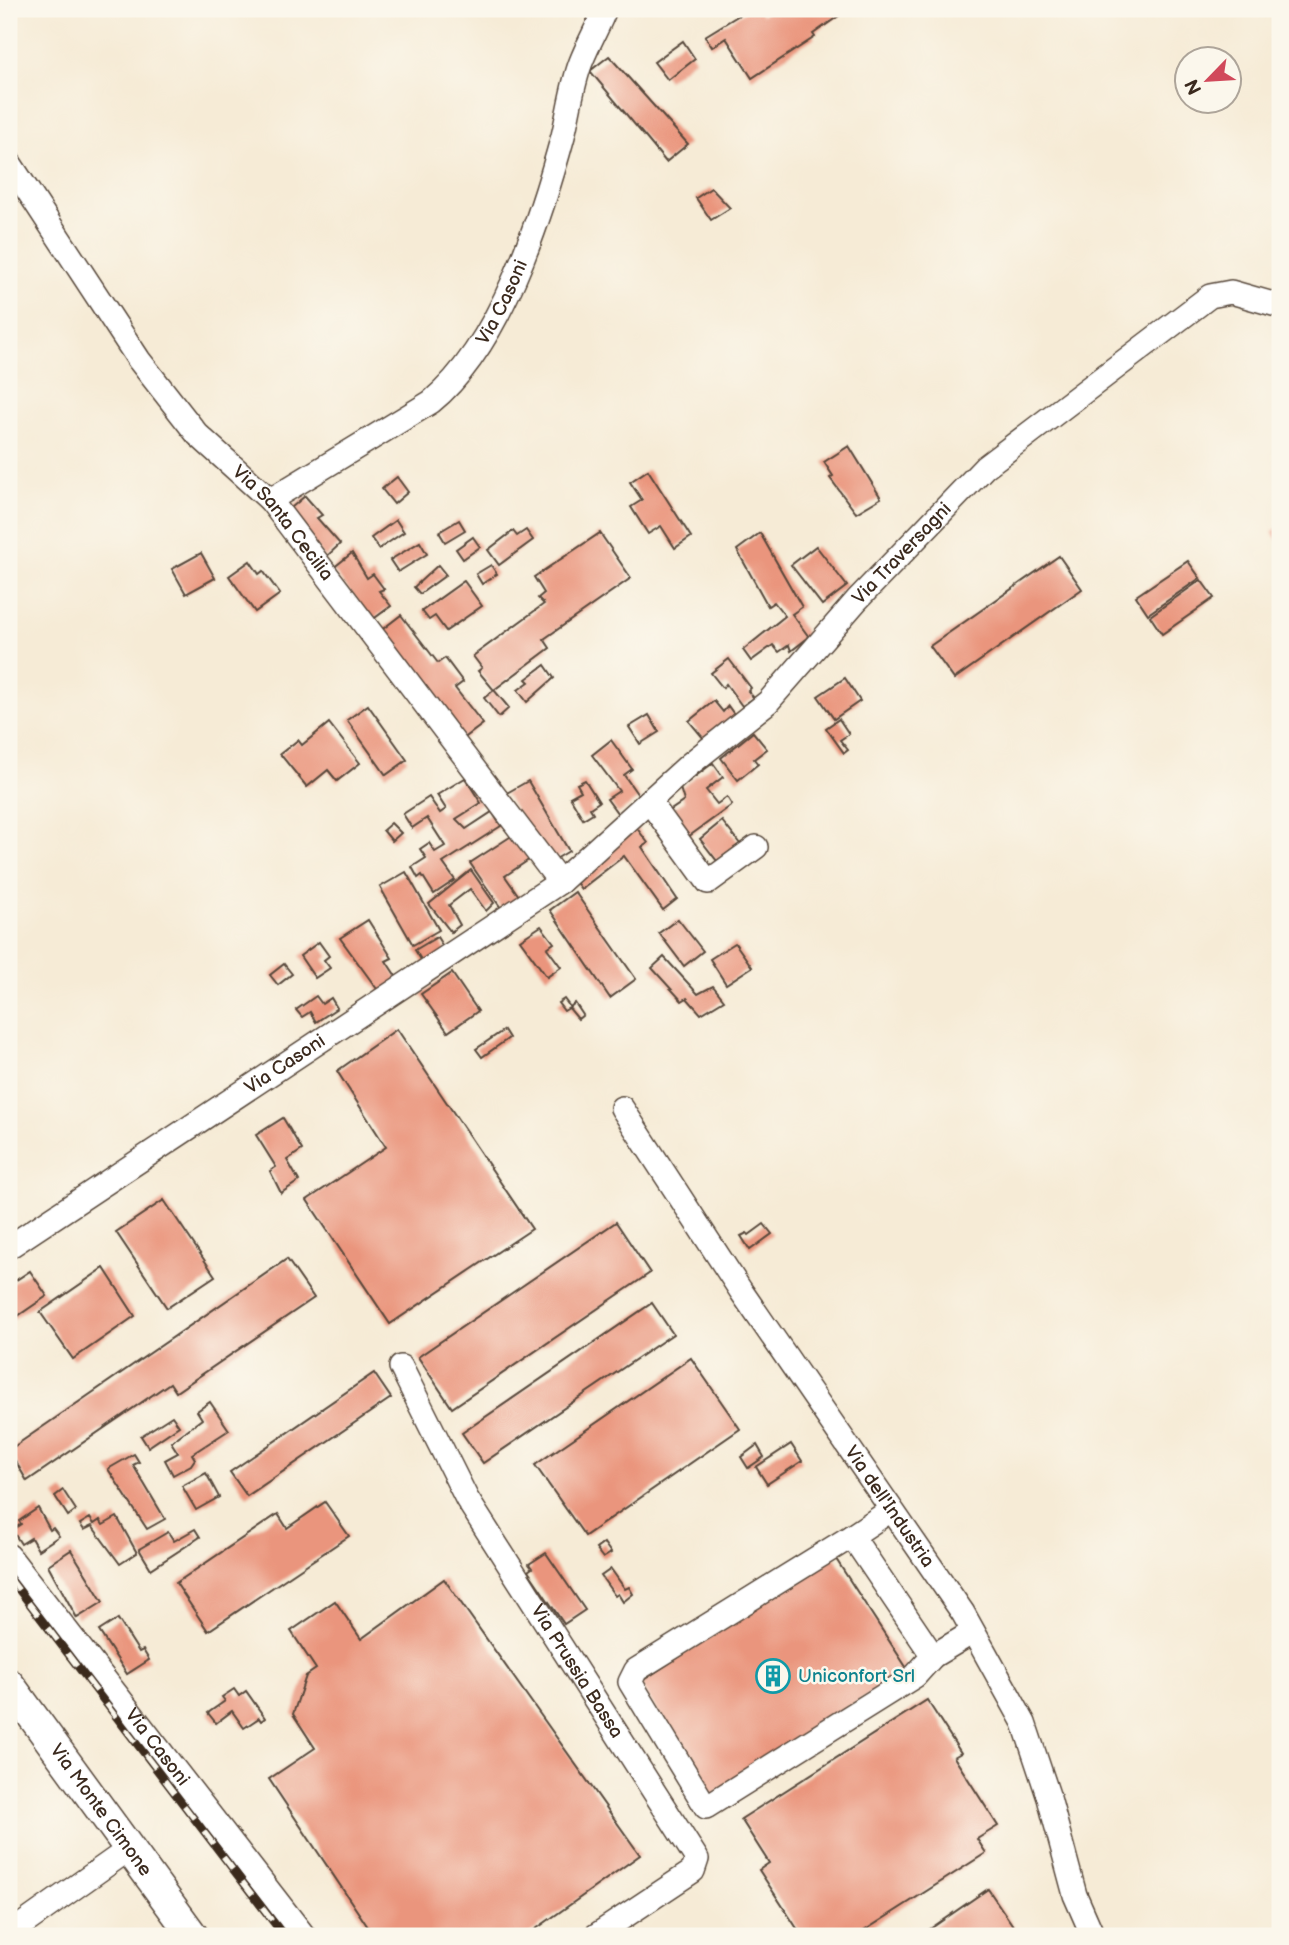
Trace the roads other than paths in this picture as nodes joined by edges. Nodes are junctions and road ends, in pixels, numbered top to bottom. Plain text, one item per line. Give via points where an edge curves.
1 (605, 9) edge
2 (9, 162) edge
3 (1280, 306) edge
4 (270, 500) junction
5 (649, 801) junction
6 (756, 847) dead end
7 (560, 882) junction
8 (622, 1108) dead end
9 (9, 1247) edge
10 (401, 1367) dead end
11 (891, 1510) junction
12 (852, 1535) junction
13 (9, 1556) edge
14 (974, 1632) junction
15 (933, 1656) junction
16 (9, 1684) edge
17 (129, 1849) junction
18 (9, 1934) edge
19 (193, 1936) edge
20 (304, 1936) edge
21 (595, 1936) edge
22 (1093, 1936) edge

1 - 4 street, Via Casoni via 580,63 562,139 520,263 473,357 431,401
2 - 4 street, Via Santa Cecilia via 139,360 197,434
3 - 5 street, Via Traversagni via 1231,292 1210,296 985,467 857,600 768,702
4 - 7 street, Via Santa Cecilia
5 - 6 street via 708,882
5 - 7 street, Via Traversagni
7 - 9 street, Via Casoni
8 - 11 street, Via dell'Industria
10 - 21 street, Via Prussia Bassa via 467,1499 697,1859 693,1871
11 - 12 street
11 - 14 street, Via dell'Industria
12 - 15 street
12 - 15 street via 636,1670 630,1682 706,1807 915,1676
13 - 20 street, Via Casoni
14 - 15 street
14 - 22 street, Via dell'Industria via 1024,1723 1075,1895
16 - 17 main road, Via Monte Cimone
17 - 18 street
17 - 19 main road, Via Monte Cimone

